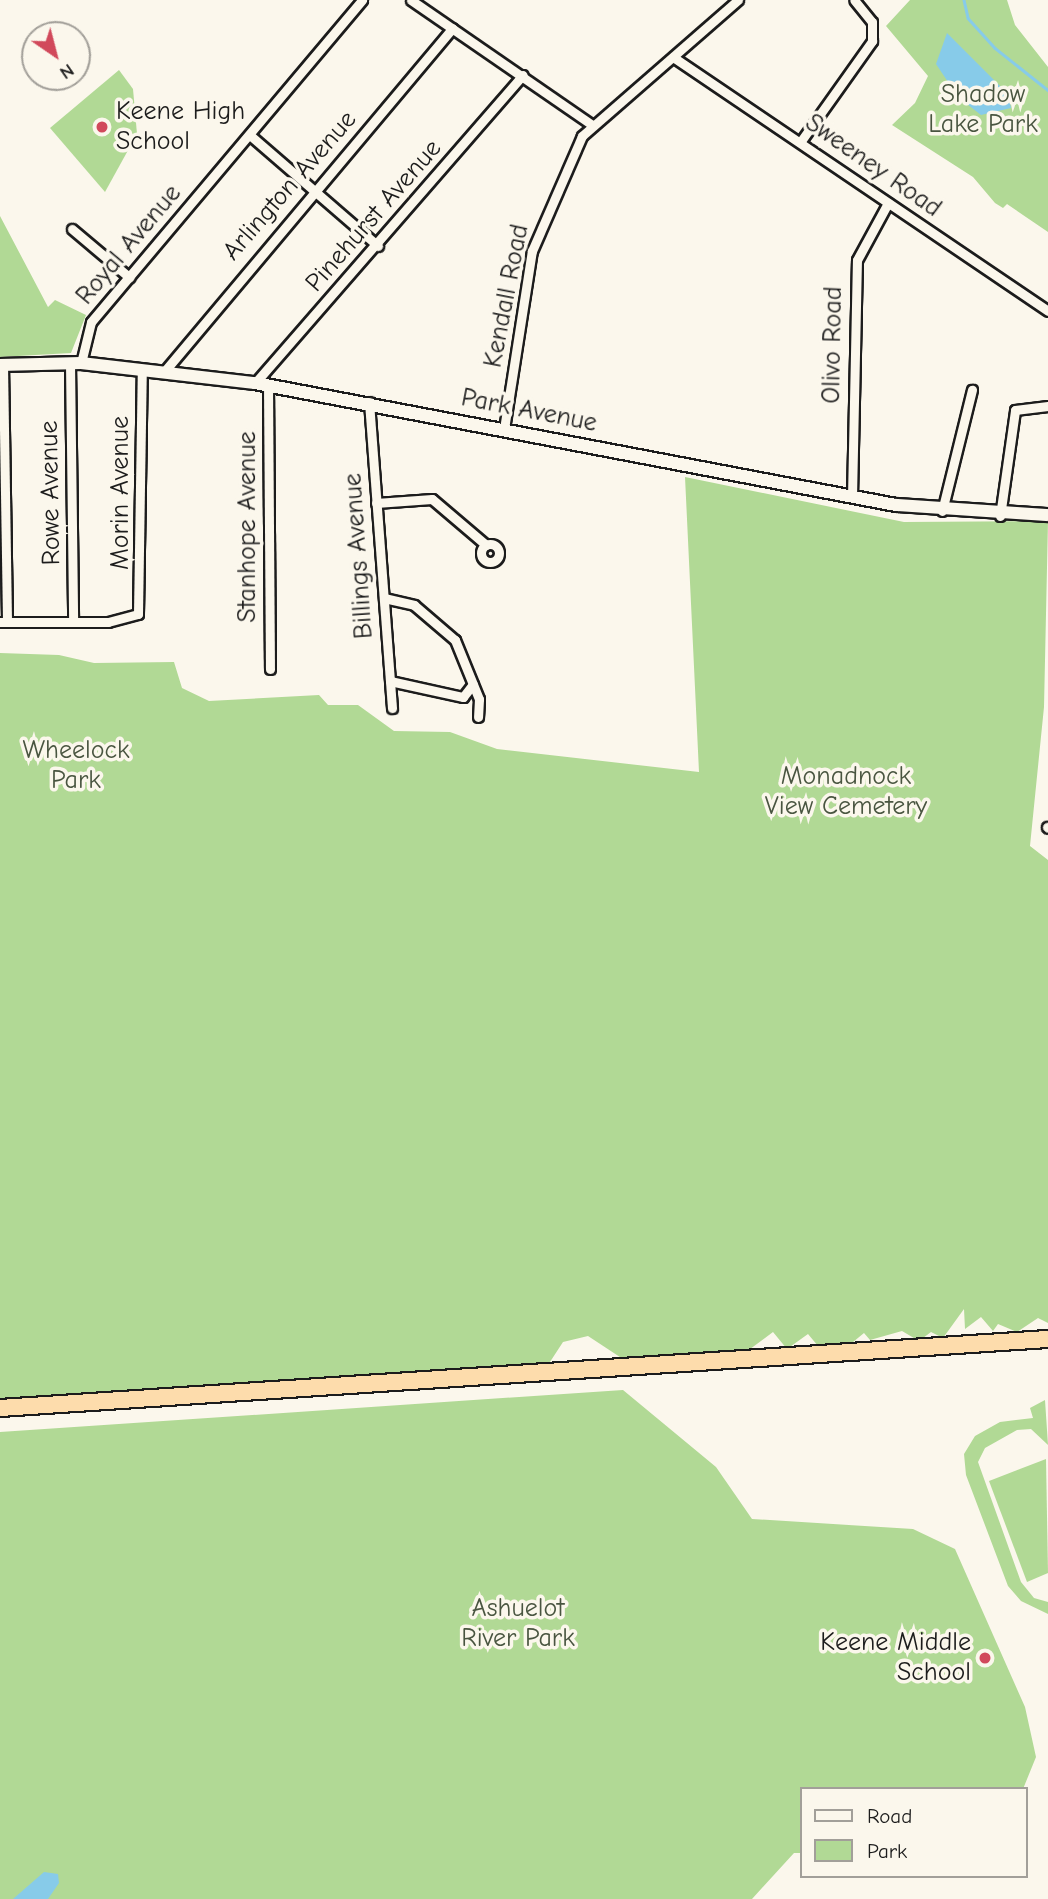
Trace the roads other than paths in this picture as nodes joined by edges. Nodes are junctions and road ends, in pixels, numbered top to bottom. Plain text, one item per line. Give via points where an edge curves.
1 (362, 0) edge
2 (411, 0) edge
3 (738, 0) edge
4 (854, 0) edge
5 (452, 28) junction
6 (673, 57) junction
7 (523, 75) junction
8 (591, 124) junction
9 (251, 136) junction
10 (801, 141) junction
11 (315, 190) junction
12 (888, 203) junction
13 (72, 229) dead end
14 (378, 246) junction
15 (130, 276) junction
16 (1048, 311) edge
17 (76, 363) junction
18 (1, 365) edge
19 (142, 370) junction
20 (163, 373) junction
21 (255, 383) junction
22 (268, 385) junction
23 (971, 390) dead end
24 (369, 402) junction
25 (1048, 406) edge
26 (2, 423) edge
27 (503, 429) junction
28 (852, 497) junction
29 (376, 503) junction
30 (942, 512) junction
31 (1048, 515) edge
32 (1000, 516) junction
33 (486, 545) dead end
34 (384, 598) junction
35 (4, 622) edge
36 (73, 622) junction
37 (270, 669) dead end
38 (390, 681) junction
39 (473, 684) junction
40 (392, 708) dead end
41 (478, 717) dead end
42 (1048, 1333) edge
43 (1048, 1339) edge
44 (1010, 1344) junction
45 (1048, 1346) edge
46 (0, 1408) edge

1 - 9 street, Royal Avenue
2 - 5 street
3 - 6 street, Kendall Road
4 - 10 street via 872,22 872,41
5 - 7 street
5 - 11 street, Arlington Avenue
6 - 8 street, Kendall Road
6 - 10 street, Sweeney Road
7 - 8 street
7 - 14 street, Pinehurst Avenue
8 - 27 street, Kendall Road via 532,251
9 - 11 street
9 - 15 street, Royal Avenue
10 - 12 street, Sweeney Road
11 - 14 street
11 - 20 street, Arlington Avenue
12 - 16 street, Sweeney Road
12 - 28 street, Olivo Road via 858,260
13 - 15 street
14 - 21 street, Pinehurst Avenue
15 - 17 street, Royal Avenue via 85,331
17 - 18 street, Park Avenue
17 - 19 street, Park Avenue
17 - 36 street, Rowe Avenue
18 - 26 street
19 - 20 street, Park Avenue
19 - 36 street, Morin Avenue via 138,614 125,621
20 - 21 street, Park Avenue
21 - 22 street, Park Avenue
22 - 24 street, Park Avenue
22 - 37 street, Stanhope Avenue
23 - 30 street
24 - 27 street, Park Avenue
24 - 29 street, Billings Avenue
25 - 32 street via 1015,410
26 - 35 street
27 - 28 street, Park Avenue
28 - 30 street, Park Avenue
29 - 33 street via 432,499
29 - 34 street, Billings Avenue
30 - 32 street, Park Avenue
31 - 32 street, Park Avenue
34 - 38 street, Billings Avenue
34 - 39 street via 414,605 443,628
35 - 36 street
38 - 39 street via 463,696
38 - 40 street, Billings Avenue
39 - 41 street
42 - 44 highway
43 - 44 highway
44 - 45 highway
44 - 46 highway

